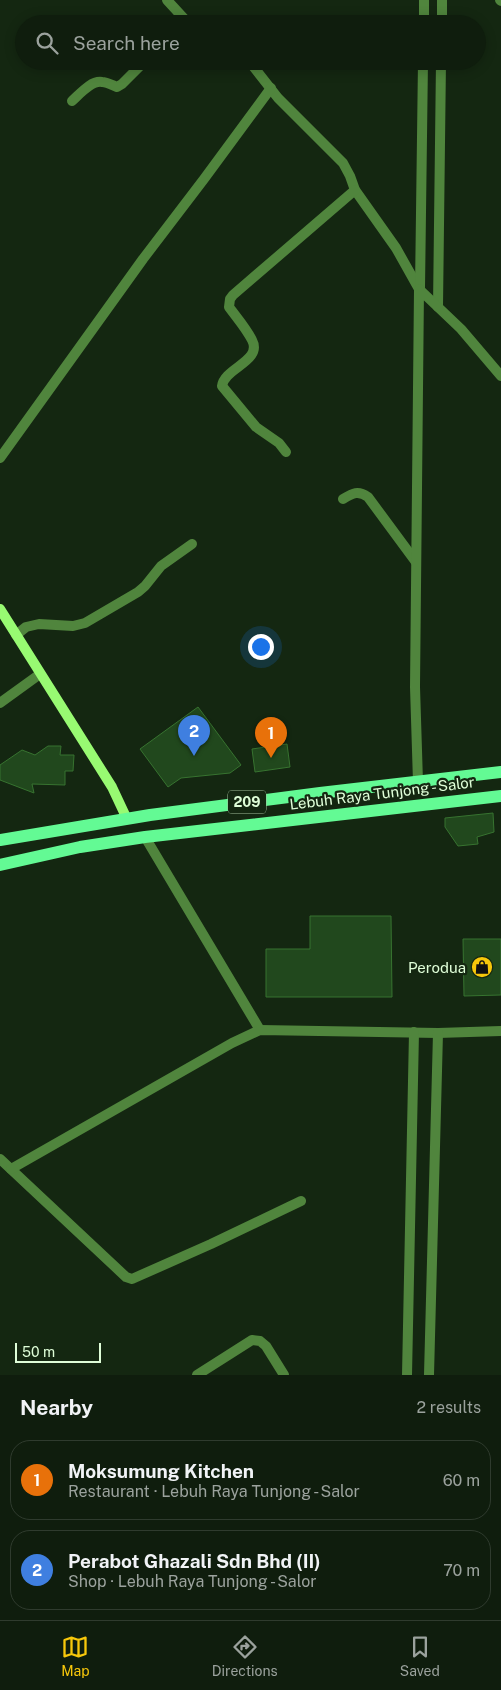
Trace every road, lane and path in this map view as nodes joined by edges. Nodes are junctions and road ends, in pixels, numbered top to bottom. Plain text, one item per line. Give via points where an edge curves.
1 (424, 0) edge
2 (442, 0) edge
3 (170, 1) edge
4 (180, 15) edge
5 (424, 15) edge
6 (442, 15) edge
7 (136, 70) edge
8 (256, 70) edge
9 (423, 70) edge
10 (441, 70) edge
11 (271, 88) junction
12 (72, 101) dead end
13 (355, 190) junction
14 (422, 292) junction
15 (436, 304) junction
16 (501, 376) edge
17 (286, 452) dead end
18 (0, 458) edge
19 (343, 498) dead end
20 (192, 544) dead end
21 (416, 562) junction
22 (0, 609) edge
23 (16, 635) junction
24 (40, 674) junction
25 (0, 703) edge
26 (499, 771) edge
27 (418, 782) junction
28 (498, 797) edge
29 (127, 819) junction
30 (145, 837) junction
31 (0, 840) edge
32 (0, 865) edge
33 (260, 1030) junction
34 (501, 1031) edge
35 (414, 1032) junction
36 (438, 1033) junction
37 (0, 1159) edge
38 (10, 1169) junction
39 (301, 1201) dead end
40 (197, 1375) edge
41 (284, 1375) edge
42 (407, 1375) edge
43 (429, 1375) edge

1 - 5 street
2 - 6 street
3 - 4 street
7 - 12 street via 122,84 97,82
8 - 11 street
9 - 14 street
10 - 15 street
11 - 13 street via 343,163
11 - 18 street via 143,258
13 - 14 street
13 - 17 street via 234,295 229,303 253,342 254,350 225,378 222,386 256,427
14 - 15 street
14 - 21 street
15 - 16 street
19 - 21 street via 353,492 362,492 368,497
20 - 23 street via 161,566 138,592 85,623 60,627 39,624 26,627
21 - 27 street
22 - 23 main road
23 - 24 main road
24 - 25 street
24 - 29 main road via 112,787
26 - 27 main road, Lebuh Raya Tunjong - Salor / 209
27 - 29 main road, Lebuh Raya Tunjong - Salor / 209
28 - 30 main road, Lebuh Raya Tunjong - Salor / 209
29 - 31 main road, Lebuh Raya Tunjong - Salor / 209
30 - 32 main road, Lebuh Raya Tunjong - Salor / 209 via 80,847
30 - 33 street
33 - 35 street
33 - 38 street
34 - 36 street
35 - 36 street
35 - 42 street
36 - 43 street
37 - 38 street
38 - 39 street via 126,1277 132,1279
40 - 41 street via 252,1340 266,1346

